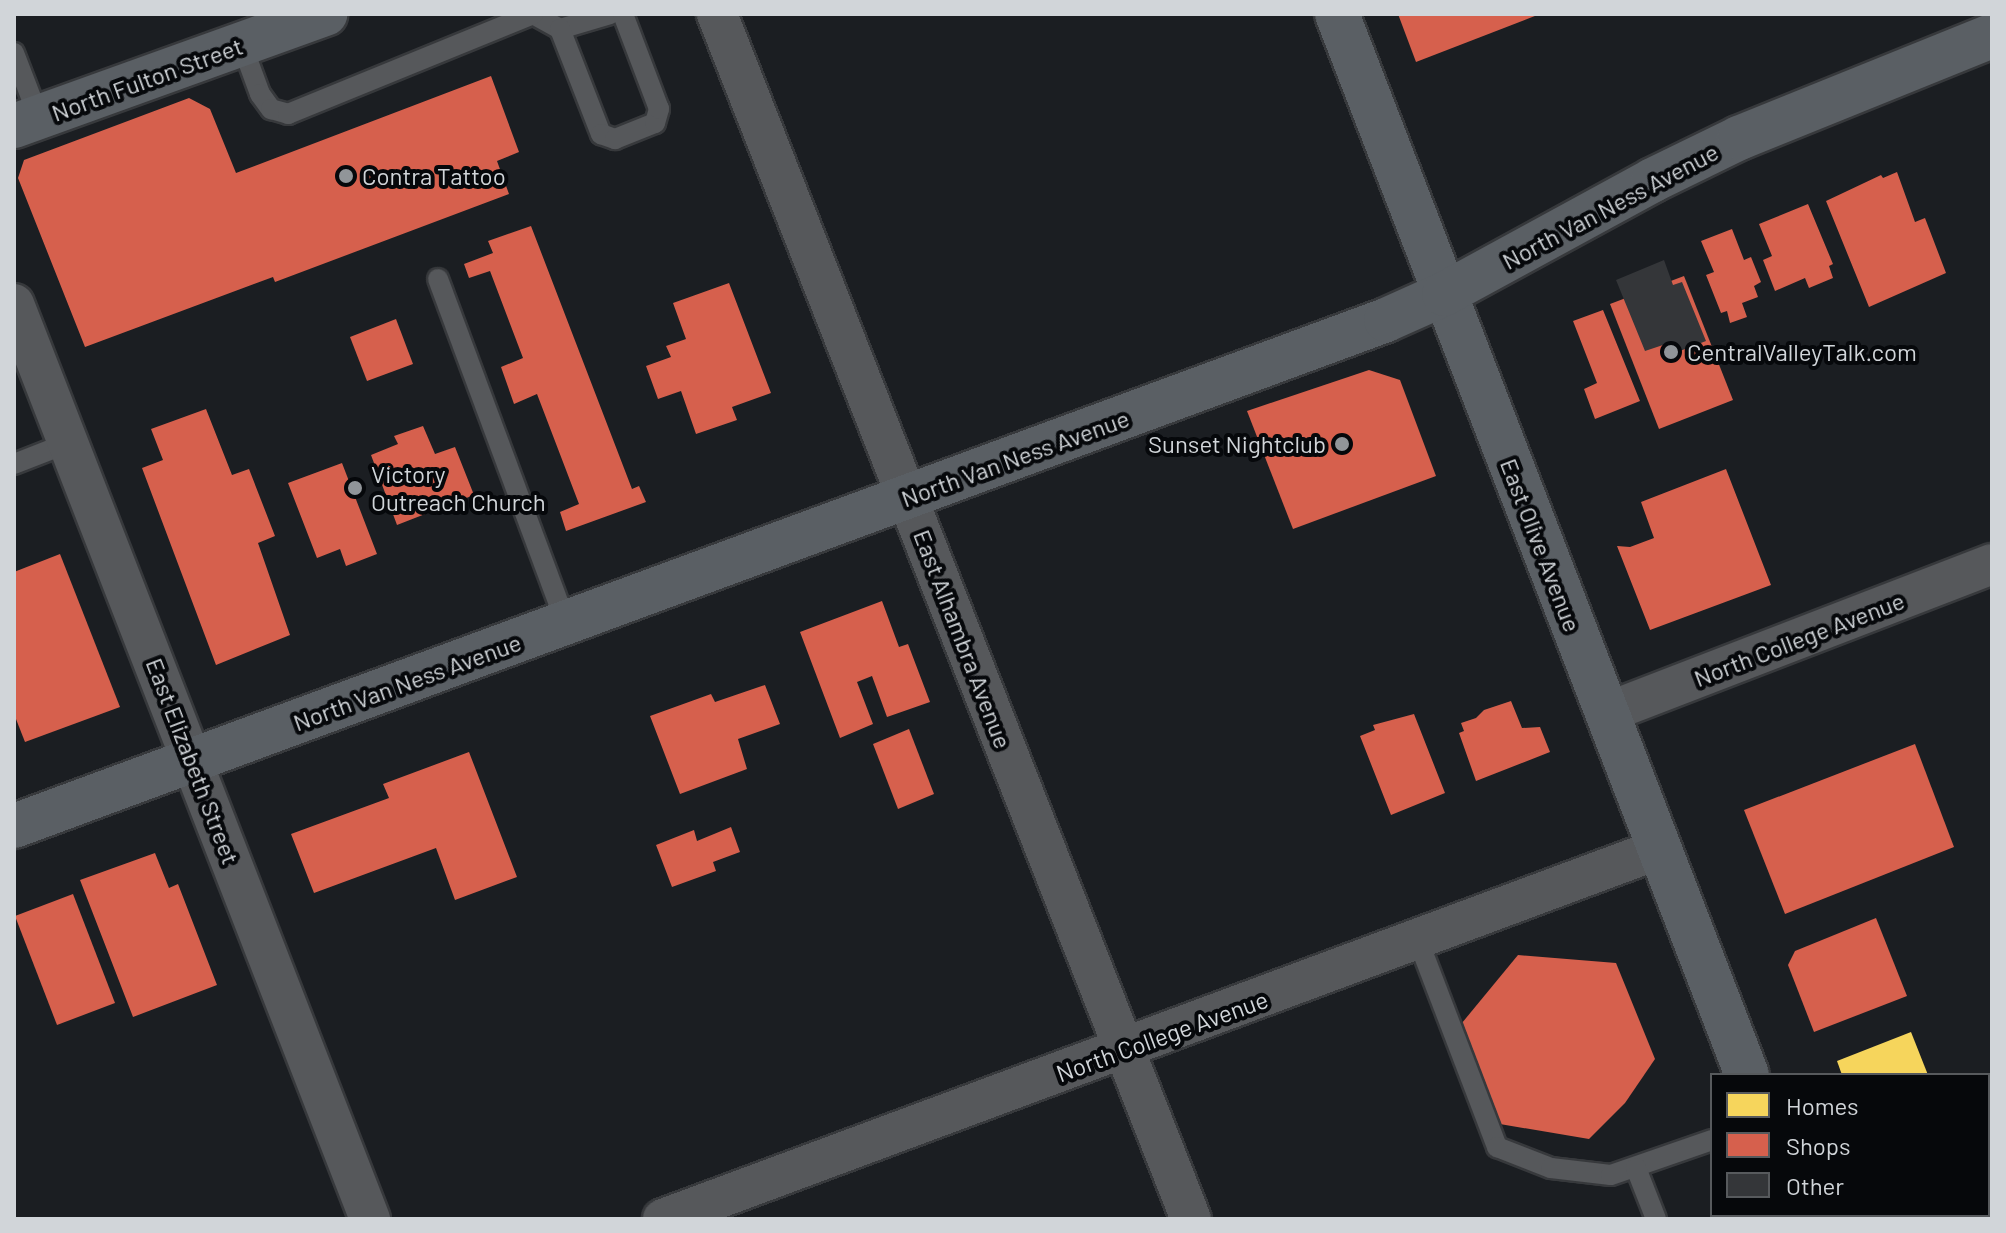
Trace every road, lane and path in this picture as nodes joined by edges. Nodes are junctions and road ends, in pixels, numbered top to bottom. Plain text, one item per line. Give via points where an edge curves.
1 (533, 14) edge
2 (610, 14) edge
3 (623, 14) edge
4 (717, 14) edge
5 (1337, 14) edge
6 (309, 17) edge
7 (560, 29) junction
8 (1992, 36) edge
9 (242, 45) junction
10 (14, 53) edge
11 (26, 122) edge
12 (438, 279) dead end
13 (1444, 294) junction
14 (14, 304) edge
15 (68, 443) junction
16 (14, 464) edge
17 (908, 497) junction
18 (1992, 564) edge
19 (566, 623) junction
20 (1606, 713) junction
21 (194, 760) junction
22 (14, 826) edge
23 (1659, 849) junction
24 (1418, 940) junction
25 (1125, 1050) junction
26 (1746, 1073) edge
27 (1710, 1141) edge
28 (1636, 1168) junction
29 (370, 1219) edge
30 (663, 1219) edge
31 (1191, 1219) edge
32 (1656, 1219) edge

1 - 7 lane
1 - 9 lane via 288,114 271,109 260,94
2 - 7 lane
3 - 7 lane via 659,109 655,123 615,139 601,134
4 - 17 street, East Alhambra Avenue
5 - 13 main road, East Olive Avenue
6 - 9 main road, North Fulton Street
8 - 13 main road, North Van Ness Avenue via 1739,138
9 - 11 main road, North Fulton Street
10 - 11 lane
12 - 19 lane
13 - 17 main road, North Van Ness Avenue via 1223,382
13 - 20 main road, East Olive Avenue
14 - 15 street, East Elizabeth Street
15 - 16 lane
15 - 21 street, East Elizabeth Street
17 - 19 main road, North Van Ness Avenue
17 - 25 street, East Alhambra Avenue
18 - 20 street, North College Avenue
19 - 21 main road, North Van Ness Avenue
20 - 23 main road, East Olive Avenue
21 - 22 main road, North Van Ness Avenue
21 - 29 street, East Elizabeth Street
23 - 24 street, North College Avenue
23 - 26 main road, East Olive Avenue
24 - 25 street, North College Avenue
24 - 28 lane via 1497,1147 1551,1168 1611,1175
25 - 30 street, North College Avenue
25 - 31 street, East Alhambra Avenue
27 - 28 lane
28 - 32 lane

